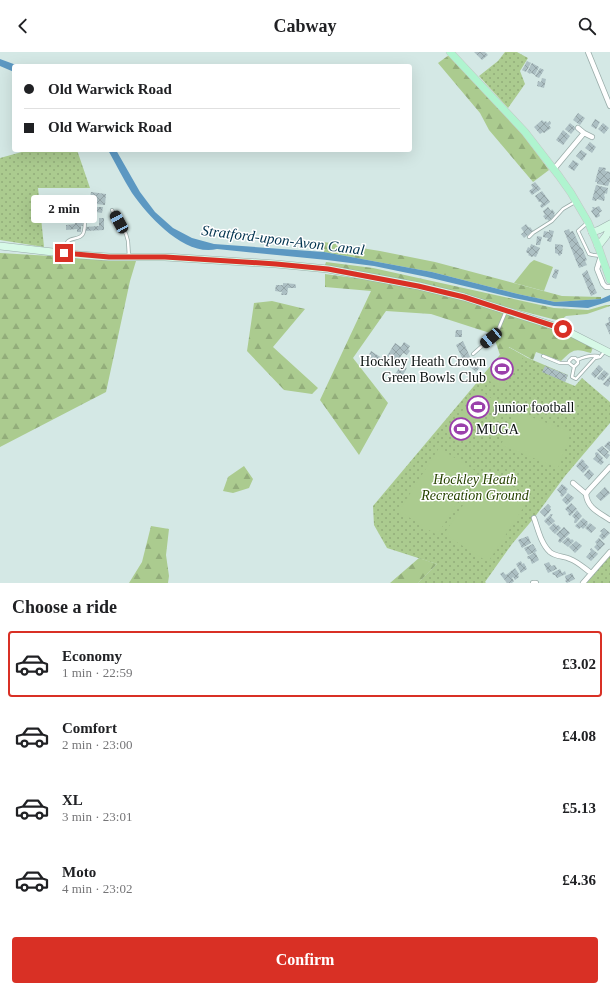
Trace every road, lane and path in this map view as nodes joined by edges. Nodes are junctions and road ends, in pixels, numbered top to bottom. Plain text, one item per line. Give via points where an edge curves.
1 (450, 52) edge
2 (588, 52) edge
3 (610, 106) edge
4 (578, 128) dead end
5 (584, 133) junction
6 (592, 138) dead end
7 (554, 169) junction
8 (576, 202) junction
9 (85, 204) dead end
10 (112, 210) dead end
11 (588, 222) junction
12 (610, 224) edge
13 (610, 228) edge
14 (592, 232) junction
15 (529, 237) dead end
16 (608, 237) edge
17 (0, 246) edge
18 (598, 246) junction
19 (64, 253) junction
20 (601, 256) junction
21 (129, 257) junction
22 (610, 280) edge
23 (610, 287) edge
24 (506, 311) junction
25 (608, 352) edge
26 (473, 354) dead end
27 (543, 356) dead end
28 (600, 357) junction
29 (577, 360) junction
30 (569, 363) junction
31 (574, 367) junction
32 (610, 467) edge
33 (573, 483) dead end
34 (586, 494) junction
35 (534, 518) dead end
36 (610, 520) edge
37 (610, 552) edge
38 (591, 573) junction
39 (533, 583) edge
40 (536, 583) edge
41 (583, 583) edge

1 - 7 main road via 525,132
2 - 3 street
4 - 5 street
5 - 6 street
5 - 7 street
7 - 8 main road
8 - 11 main road
8 - 15 lane via 563,209 552,222
9 - 19 lane via 84,232 67,242
10 - 21 lane via 126,234
11 - 14 main road
11 - 20 lane via 578,231 590,254
12 - 14 main road
13 - 16 main road
14 - 18 main road
16 - 18 main road
17 - 19 main road
18 - 20 main road
19 - 21 main road
20 - 22 main road
20 - 23 street via 597,269 603,284
21 - 24 main road via 165,257 328,269 418,286
24 - 25 main road via 563,329
24 - 26 lane via 498,330
25 - 28 lane
27 - 30 lane via 560,363
28 - 29 lane via 588,356
28 - 31 lane via 595,358 576,379 572,377
29 - 30 lane via 572,358
29 - 31 lane via 578,363
30 - 31 lane
32 - 34 street
33 - 34 street
34 - 36 street via 594,510
35 - 38 street via 546,548 556,555 578,562
37 - 38 street
38 - 41 street
39 - 40 street

